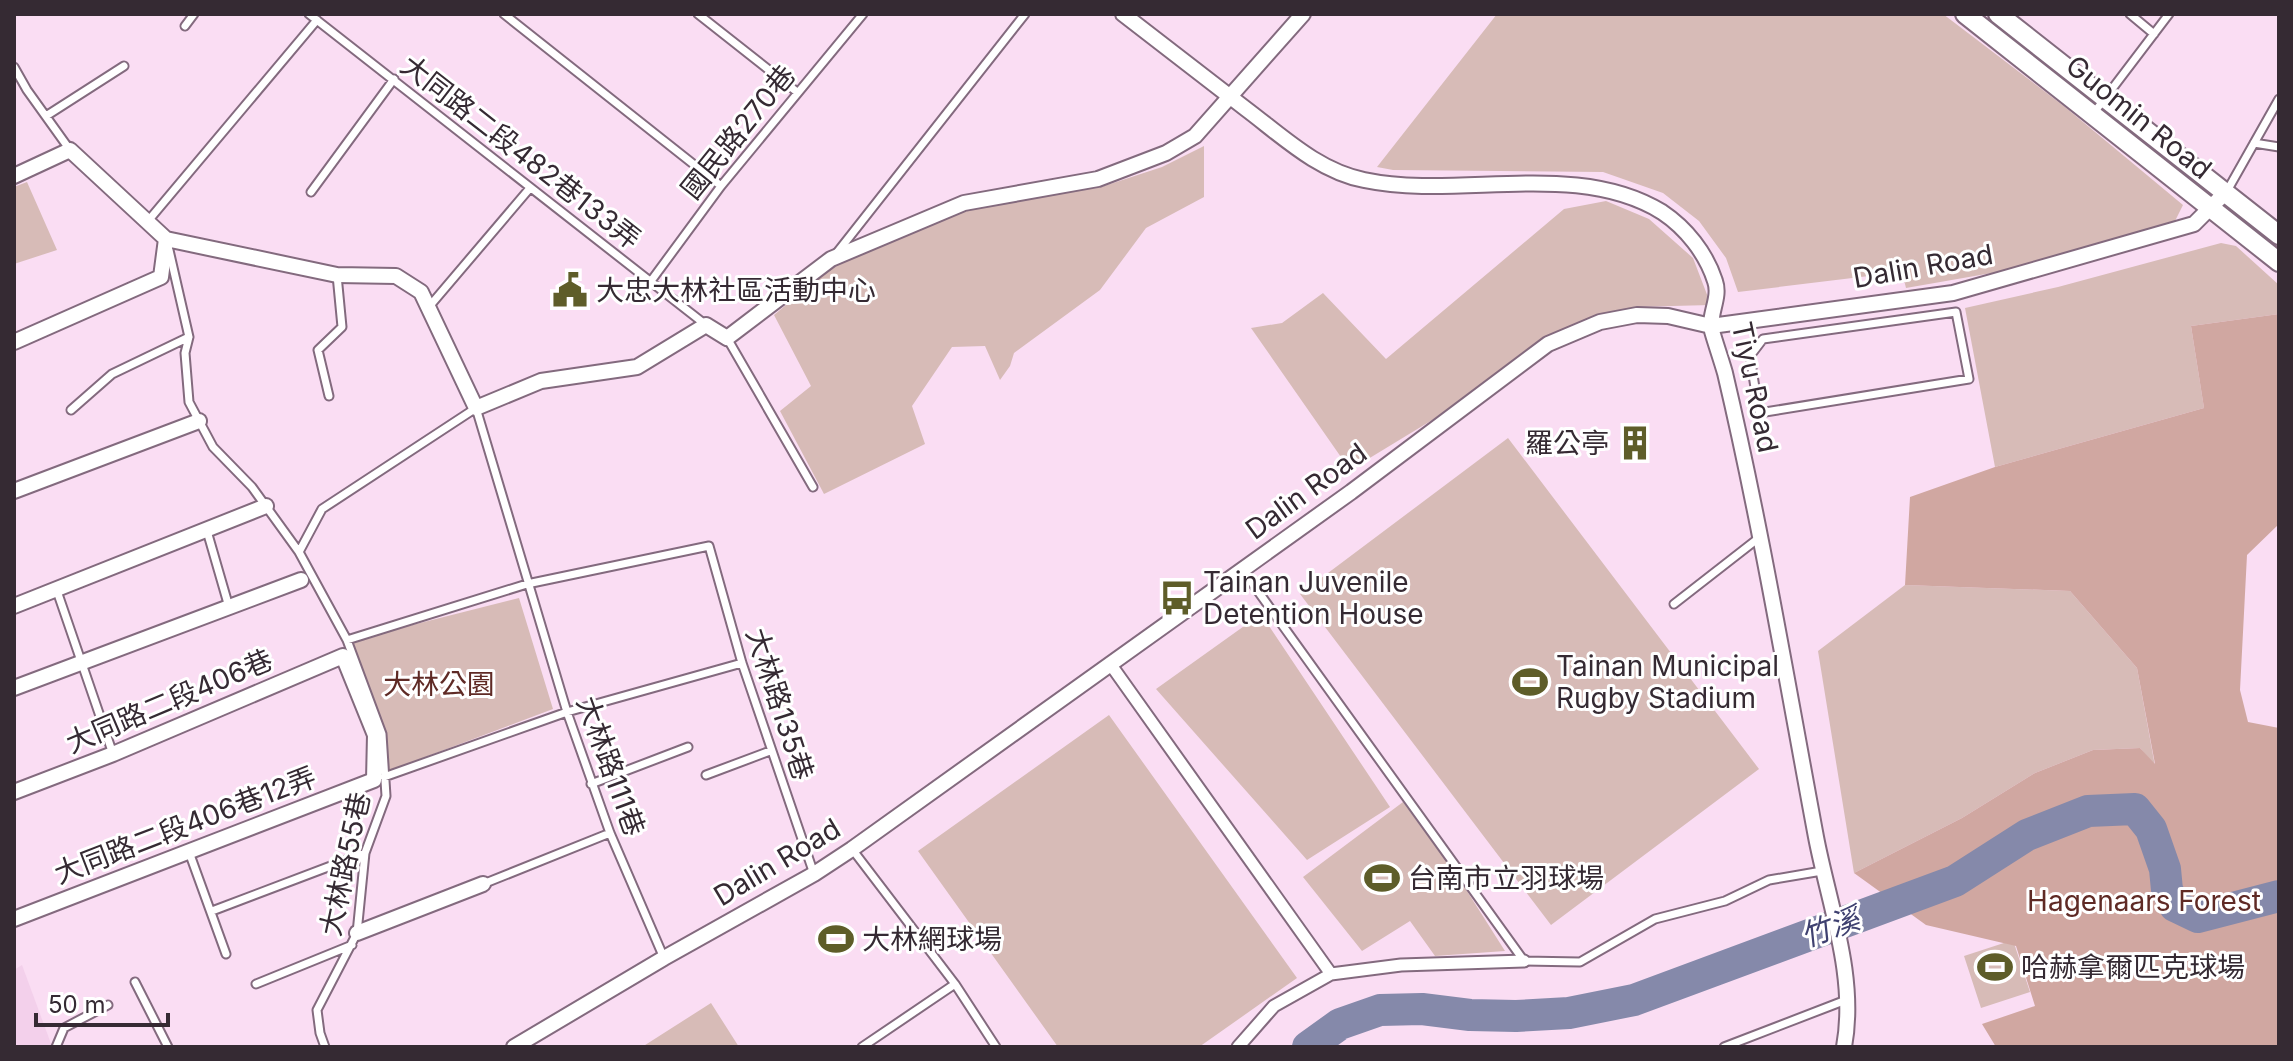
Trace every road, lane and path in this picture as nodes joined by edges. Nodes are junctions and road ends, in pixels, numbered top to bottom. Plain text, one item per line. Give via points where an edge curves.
1 (194, 14) edge
2 (309, 14) edge
3 (504, 14) edge
4 (698, 14) edge
5 (863, 14) edge
6 (1025, 14) edge
7 (1123, 14) edge
8 (1303, 14) edge
9 (1965, 14) edge
10 (1998, 14) edge
11 (2130, 14) edge
12 (2169, 14) edge
13 (317, 20) junction
14 (185, 26) dead end
15 (2154, 34) junction
16 (124, 66) dead end
17 (14, 67) edge
18 (394, 79) junction
19 (797, 92) junction
20 (1229, 96) junction
21 (2104, 98) junction
22 (2279, 99) edge
23 (2092, 114) junction
24 (46, 116) junction
25 (2254, 143) junction
26 (2279, 147) edge
27 (70, 150) junction
28 (14, 176) edge
29 (721, 186) junction
30 (530, 188) junction
31 (311, 192) dead end
32 (2225, 193) junction
33 (2211, 210) junction
34 (148, 221) junction
35 (2279, 235) edge
36 (166, 239) junction
37 (831, 259) junction
38 (2279, 262) edge
39 (337, 275) junction
40 (651, 281) junction
41 (1953, 293) junction
42 (428, 308) junction
43 (1956, 312) junction
44 (706, 325) junction
45 (1711, 326) junction
46 (189, 337) junction
47 (727, 338) junction
48 (14, 342) edge
49 (329, 396) dead end
50 (476, 408) junction
51 (71, 410) dead end
52 (199, 421) junction
53 (813, 487) dead end
54 (14, 491) edge
55 (266, 506) junction
56 (207, 531) junction
57 (1760, 537) junction
58 (299, 552) junction
59 (1242, 569) junction
60 (301, 580) dead end
61 (527, 584) junction
62 (57, 591) junction
63 (1674, 604) dead end
64 (14, 606) edge
65 (229, 607) junction
66 (347, 640) junction
67 (81, 663) junction
68 (742, 663) junction
69 (1111, 665) junction
70 (14, 688) edge
71 (567, 712) junction
72 (688, 747) dead end
73 (770, 751) junction
74 (113, 754) junction
75 (706, 775) dead end
76 (379, 778) junction
77 (591, 784) junction
78 (14, 792) edge
79 (610, 833) junction
80 (852, 849) junction
81 (189, 852) junction
82 (365, 853) junction
83 (814, 874) junction
84 (1824, 874) junction
85 (485, 883) joint
86 (212, 911) junction
87 (14, 919) edge
88 (355, 939) junction
89 (226, 954) dead end
90 (664, 958) junction
91 (1524, 961) junction
92 (1331, 974) junction
93 (135, 982) dead end
94 (256, 984) dead end
95 (955, 984) junction
96 (1848, 999) junction
97 (108, 1005) dead end
98 (56, 1047) edge
99 (168, 1047) edge
100 (325, 1047) edge
101 (514, 1047) edge
102 (862, 1047) edge
103 (996, 1047) edge
104 (1238, 1047) edge
105 (1724, 1047) edge
106 (1844, 1047) edge

1 - 14 lane
2 - 13 lane, 大同路二段482巷133弄
3 - 29 lane
4 - 19 lane
5 - 19 lane, 國民路270巷
6 - 37 lane
7 - 20 street, Tiyu Road
8 - 20 street
9 - 23 street, Guomin Road
10 - 21 street, Guomin Road
11 - 15 lane
12 - 15 lane
13 - 18 lane, 大同路二段482巷133弄
13 - 34 lane
15 - 21 lane
16 - 24 lane
17 - 24 lane
18 - 30 lane, 大同路二段482巷133弄
18 - 31 lane
19 - 29 lane, 國民路270巷
20 - 37 street via 1195,136 1136,167 964,203
20 - 45 street, Tiyu Road via 1324,166 1363,180 1402,185 1559,185 1616,192 1645,203 1683,230 1709,266 1718,292
21 - 23 lane
21 - 32 street, Guomin Road
22 - 25 lane
23 - 33 street, Guomin Road
24 - 27 lane
25 - 26 lane
25 - 32 lane
27 - 28 street
27 - 34 street
29 - 40 lane, 國民路270巷
30 - 40 lane, 大同路二段482巷133弄
30 - 42 lane
32 - 33 street
32 - 35 street, Guomin Road
33 - 38 street, Guomin Road
33 - 41 street, Dalin Road via 2194,224
34 - 36 street
36 - 39 street
36 - 46 lane, 大林路55巷
36 - 48 street via 161,277
37 - 47 street
39 - 42 street via 396,276 421,292
39 - 49 lane via 342,327 318,350
40 - 44 lane, 大同路二段482巷133弄
41 - 43 lane
41 - 45 street, Dalin Road
42 - 50 street
43 - 43 lane via 1763,339 1750,356 1759,413 1969,379
44 - 47 street
44 - 50 street via 637,367 541,381
45 - 57 street, Tiyu Road
45 - 59 street, Dalin Road via 1637,315 1600,322 1548,344
46 - 51 lane via 112,374
46 - 52 lane, 大林路55巷 via 189,402
47 - 53 lane
50 - 58 lane via 322,509
50 - 61 lane, 大林路111巷
52 - 54 street
52 - 55 lane, 大林路55巷 via 213,447
55 - 56 street
55 - 58 lane, 大林路55巷
56 - 62 street
56 - 65 lane
57 - 63 lane
57 - 84 street, Tiyu Road
58 - 66 lane, 大林路55巷
59 - 69 street, Dalin Road
59 - 91 lane
60 - 65 street
61 - 66 lane
61 - 68 lane, 大林路135巷 via 709,546
61 - 71 lane, 大林路111巷
62 - 64 street
62 - 67 lane
65 - 67 street
66 - 76 lane, 大林路55巷 via 382,734
67 - 70 street
67 - 74 lane
68 - 71 lane
68 - 73 lane, 大林路135巷
69 - 80 street, Dalin Road
69 - 92 street
71 - 76 lane
71 - 77 lane, 大林路111巷
72 - 77 lane
73 - 75 lane
73 - 83 lane, 大林路135巷
74 - 76 street, 大同路二段406巷 via 343,656 375,735
74 - 78 street, 大同路二段406巷
76 - 81 street, 大同路二段406巷12弄
76 - 82 lane, 大林路55巷 via 386,796
77 - 79 lane, 大林路111巷
79 - 85 lane
79 - 90 lane, 大林路111巷
80 - 83 street, Dalin Road
80 - 95 lane
81 - 86 lane
81 - 87 street, 大同路二段406巷12弄
82 - 86 lane
82 - 88 lane, 大林路55巷
83 - 90 street, Dalin Road
84 - 91 lane via 1769,880 1725,901 1655,919 1580,962
84 - 96 street, Tiyu Road
85 - 88 street
86 - 89 lane
88 - 94 lane
88 - 100 lane, 大林路55巷 via 317,1010
90 - 101 street, Dalin Road
91 - 92 street via 1401,965
92 - 104 street via 1274,1006
93 - 99 lane
95 - 102 lane
95 - 103 lane
96 - 105 lane
96 - 106 street, Tiyu Road
97 - 98 lane via 64,1028

